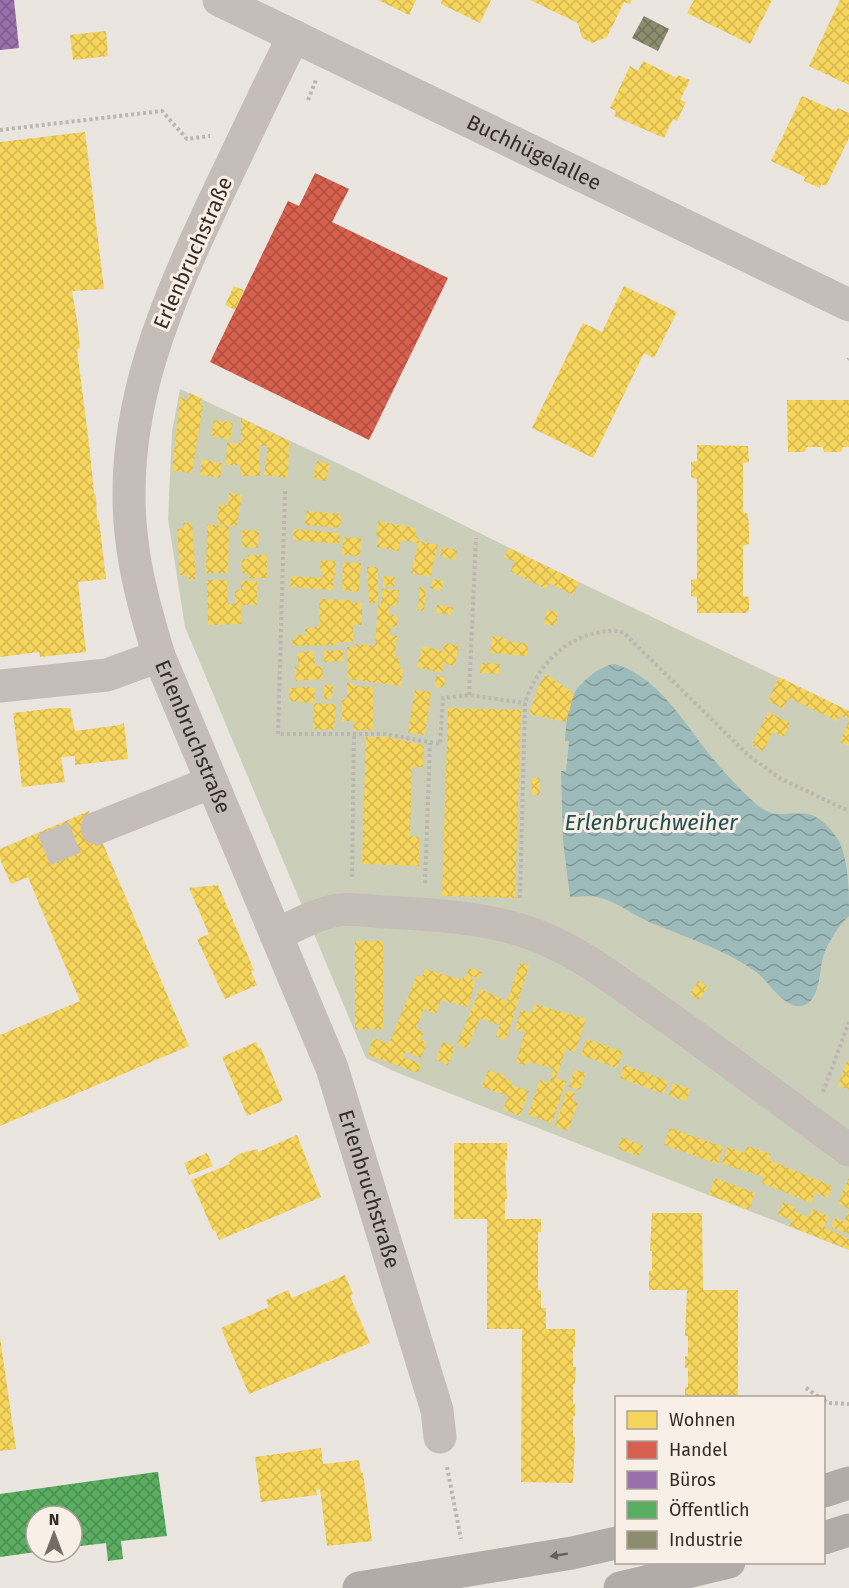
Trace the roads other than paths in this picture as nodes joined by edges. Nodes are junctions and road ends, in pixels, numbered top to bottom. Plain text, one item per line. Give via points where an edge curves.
1 (219, 0) edge
2 (294, 36) junction
3 (849, 305) edge
4 (159, 656) junction
5 (0, 686) edge
6 (212, 782) junction
7 (97, 828) tunnel mouth
8 (276, 934) junction
9 (849, 1150) edge
10 (440, 1437) road end
11 (849, 1483) edge
12 (825, 1491) edge
13 (849, 1530) edge
14 (825, 1538) edge
15 (615, 1543) edge
16 (725, 1564) edge
17 (359, 1588) edge
18 (620, 1588) edge

1 - 2 street, Buchhügelallee
2 - 3 street, Buchhügelallee
2 - 4 street, Erlenbruchstraße via 186,260 153,344 135,422 130,532 140,590
4 - 5 street via 107,675
4 - 6 street, Erlenbruchstraße
6 - 7 street
6 - 8 street, Erlenbruchstraße
8 - 9 street via 340,909 424,914 519,929 557,944 606,973
8 - 10 street, Erlenbruchstraße via 332,1068 437,1410
11 - 12 main road
13 - 14 main road
15 -> 17 main road
16 - 18 main road

